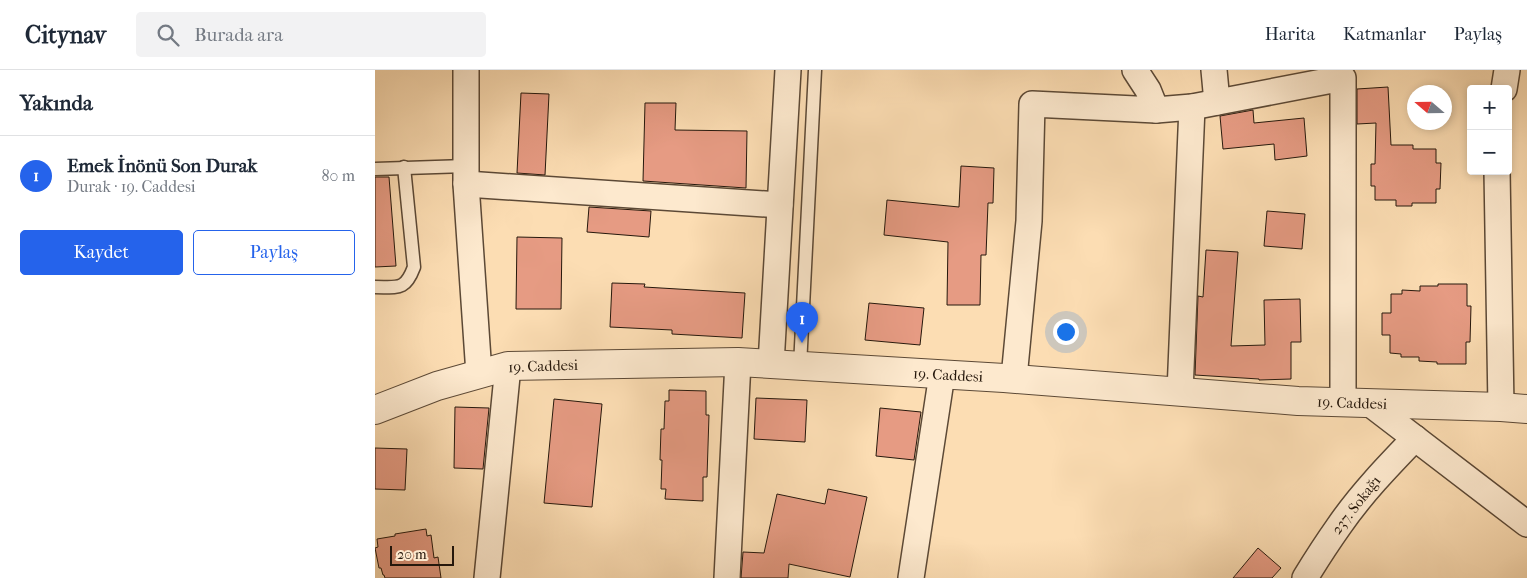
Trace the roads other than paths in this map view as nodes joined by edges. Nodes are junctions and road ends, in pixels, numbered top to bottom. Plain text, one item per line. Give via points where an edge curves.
1 (466, 70) edge
2 (788, 70) edge
3 (815, 70) edge
4 (1135, 70) edge
5 (1214, 70) edge
6 (1507, 70) edge
7 (1351, 74) edge
8 (1289, 79) edge
9 (1505, 85) edge
10 (1217, 102) junction
11 (1192, 107) junction
12 (1156, 110) junction
13 (404, 168) junction
14 (375, 170) edge
15 (466, 175) junction
16 (1497, 175) edge
17 (780, 205) junction
18 (375, 288) edge
19 (738, 362) junction
20 (771, 364) junction
21 (508, 366) junction
22 (800, 366) junction
23 (479, 374) junction
24 (942, 374) junction
25 (1013, 378) junction
26 (1180, 392) junction
27 (1356, 403) junction
28 (1514, 408) edge
29 (375, 410) edge
30 (1415, 438) junction
31 (1527, 524) edge
32 (487, 578) edge
33 (727, 578) edge
34 (911, 578) edge
35 (1305, 578) edge

1 - 15 street
2 - 17 street
3 - 22 lane
4 - 12 street
5 - 10 street
6 - 9 street
7 - 8 street
7 - 27 street
8 - 10 street
10 - 11 street
11 - 12 street
11 - 26 street
12 - 25 street via 1032,104 1029,221
13 - 14 lane
13 - 15 lane
13 - 18 lane via 414,267 409,280 399,287
15 - 17 street
15 - 23 street
16 - 28 street
17 - 20 street
19 - 20 street, 19. Caddesi
19 - 21 street, 19. Caddesi
19 - 33 street
20 - 22 street, 19. Caddesi
21 - 23 street, 19. Caddesi
21 - 32 street
22 - 24 street, 19. Caddesi
23 - 29 street, 19. Caddesi
24 - 25 street, 19. Caddesi
24 - 34 street
25 - 26 street, 19. Caddesi
26 - 27 street, 19. Caddesi
27 - 28 street, 19. Caddesi
27 - 30 street
30 - 31 street
30 - 35 street, 237. Sokağı via 1356,503

